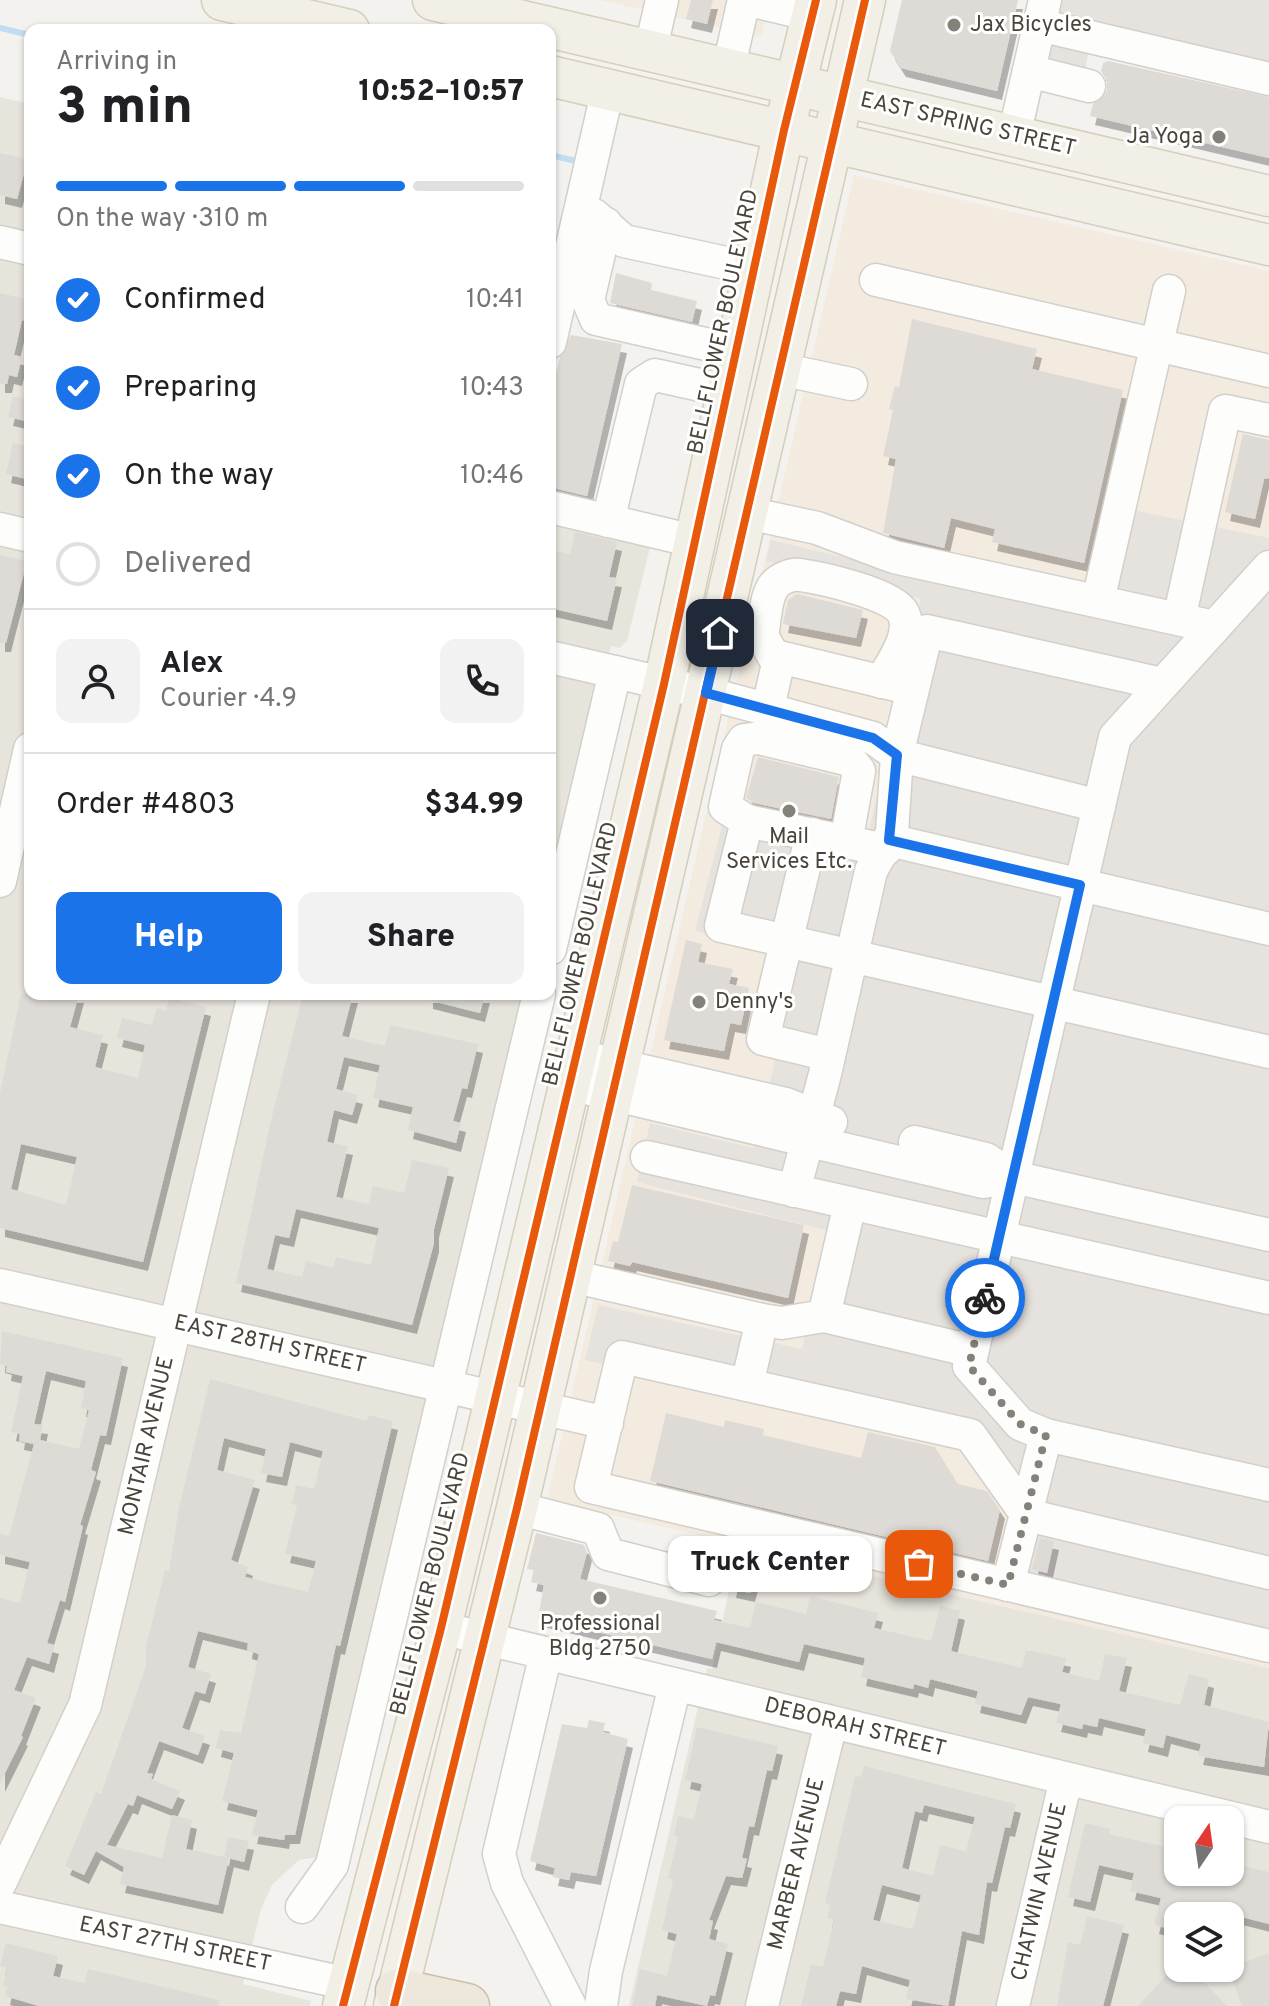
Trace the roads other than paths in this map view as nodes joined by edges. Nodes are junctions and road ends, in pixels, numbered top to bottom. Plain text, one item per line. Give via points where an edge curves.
1 (222, 0) edge
2 (433, 0) edge
3 (662, 0) edge
4 (747, 0) edge
5 (865, 0) edge
6 (814, 7) edge
7 (1042, 13) edge
8 (490, 15) edge
9 (324, 24) edge
10 (529, 24) edge
11 (556, 30) edge
12 (650, 52) junction
13 (728, 70) junction
14 (1029, 71) junction
15 (556, 77) edge
16 (1269, 79) edge
17 (794, 86) junction
18 (1089, 86) dead end
19 (608, 89) junction
20 (843, 96) junction
21 (784, 130) junction
22 (1014, 136) junction
23 (832, 143) junction
24 (587, 181) junction
25 (1269, 196) edge
26 (605, 223) junction
27 (0, 242) edge
28 (1269, 245) edge
29 (24, 248) edge
30 (754, 269) junction
31 (876, 280) dead end
32 (1169, 291) dead end
33 (556, 316) edge
34 (1158, 345) junction
35 (736, 351) junction
36 (780, 369) junction
37 (1269, 371) edge
38 (851, 384) dead end
39 (727, 391) junction
40 (1269, 420) edge
41 (556, 508) edge
42 (748, 513) junction
43 (608, 521) junction
44 (0, 529) edge
45 (24, 535) edge
46 (694, 541) junction
47 (1269, 567) edge
48 (1098, 601) junction
49 (1179, 619) junction
50 (1214, 627) junction
51 (775, 656) junction
52 (556, 658) edge
53 (615, 672) junction
54 (881, 682) junction
55 (664, 684) junction
56 (1162, 684) junction
57 (913, 689) junction
58 (706, 693) junction
59 (767, 712) junction
60 (897, 755) junction
61 (24, 775) edge
62 (1099, 806) junction
63 (747, 821) junction
64 (812, 834) junction
65 (846, 842) junction
66 (887, 845) junction
67 (0, 881) edge
68 (1080, 885) junction
69 (556, 923) edge
70 (1269, 929) edge
71 (787, 940) junction
72 (851, 955) junction
73 (253, 1000) edge
74 (538, 1000) edge
75 (1053, 1000) junction
76 (1269, 1052) edge
77 (829, 1055) junction
78 (572, 1070) junction
79 (617, 1080) junction
80 (811, 1128) junction
81 (647, 1157) dead end
82 (1013, 1177) junction
83 (794, 1191) junction
84 (850, 1204) junction
85 (1269, 1235) edge
86 (999, 1237) junction
87 (571, 1276) junction
88 (0, 1285) edge
89 (1269, 1298) edge
90 (824, 1316) junction
91 (762, 1320) junction
92 (176, 1323) junction
93 (972, 1351) junction
94 (747, 1385) junction
95 (448, 1386) junction
96 (495, 1398) junction
97 (539, 1408) junction
98 (607, 1423) junction
99 (1046, 1435) junction
100 (1269, 1485) edge
101 (517, 1508) junction
102 (1027, 1515) junction
103 (1269, 1573) edge
104 (709, 1580) dead end
105 (1008, 1585) junction
106 (441, 1628) junction
107 (486, 1638) junction
108 (1269, 1646) edge
109 (546, 1653) junction
110 (675, 1685) junction
111 (831, 1723) junction
112 (1066, 1779) junction
113 (1269, 1827) edge
114 (0, 1883) edge
115 (0, 1907) edge
116 (302, 1907) dead end
117 (346, 1995) edge
118 (396, 1998) edge
119 (467, 2006) edge
120 (570, 2006) edge
121 (601, 2006) edge
122 (762, 2006) edge
123 (1013, 2006) edge

1 - 9 main road
2 - 8 main road, EAST SPRING STREET
3 - 12 street
4 - 6 street
4 - 13 street
5 - 20 main road
6 - 17 main road, BELLFLOWER BOULEVARD
7 - 14 street
7 - 16 street
8 - 10 main road, EAST SPRING STREET
11 - 12 main road, EAST SPRING STREET
12 - 13 main road, EAST SPRING STREET
13 - 17 main road, EAST SPRING STREET
14 - 18 street
14 - 22 street
15 - 19 main road
17 - 20 main road, EAST SPRING STREET
17 - 21 main road, BELLFLOWER BOULEVARD
19 - 21 main road
19 - 24 street
20 - 22 main road, EAST SPRING STREET
20 - 23 main road
21 - 23 main road
21 - 30 main road, BELLFLOWER BOULEVARD
22 - 25 main road, EAST SPRING STREET
23 - 28 main road
23 - 36 main road
24 - 26 street via 593,214
24 - 33 street
26 - 30 street via 624,241
26 - 35 street via 588,300 596,319
27 - 29 street
30 - 35 main road, BELLFLOWER BOULEVARD
31 - 34 street
32 - 34 street
34 - 37 street
34 - 48 street
35 - 39 main road, BELLFLOWER BOULEVARD
36 - 38 street
36 - 42 main road
39 - 43 street via 655,375 646,378
39 - 46 main road, BELLFLOWER BOULEVARD
40 - 49 street via 1225,411
41 - 43 street
42 - 48 street via 817,528 894,557
42 - 58 main road
43 - 46 street
44 - 45 street
46 - 55 main road, BELLFLOWER BOULEVARD
47 - 50 street
48 - 49 street
49 - 50 street
50 - 56 street
51 - 54 street
51 - 54 street via 762,636 772,588 797,574 890,598 903,612 902,643
51 - 59 street via 778,664
52 - 53 street
53 - 55 street
53 - 69 street, BELLFLOWER BOULEVARD
54 - 57 street
55 - 58 street
55 - 78 main road, BELLFLOWER BOULEVARD
56 - 57 street via 927,631
56 - 62 street via 1115,737
57 - 60 street
58 - 59 street
58 - 79 main road
59 - 60 street via 873,738
60 - 62 street
60 - 66 street
61 - 67 street
62 - 68 street
63 - 64 street
63 - 65 street via 725,807 738,749 744,740 759,738 850,760 859,771 860,784
63 - 71 street via 721,926
64 - 65 street
64 - 71 street
65 - 66 street
66 - 68 street
66 - 72 street via 871,871
68 - 70 street
68 - 75 street
71 - 72 street
71 - 77 street via 763,1039
72 - 75 street
72 - 77 street
73 - 92 street, MONTAIR AVENUE
74 - 95 street, BELLFLOWER BOULEVARD
75 - 76 street
75 - 82 street
77 - 80 street
78 - 79 street
78 - 96 main road, BELLFLOWER BOULEVARD
79 - 80 street via 782,1137
79 - 87 main road
80 - 82 street via 986,1159
80 - 83 street
81 - 83 street
82 - 85 street
82 - 86 street
83 - 84 street
84 - 86 street
84 - 90 street
86 - 89 street
86 - 93 street
87 - 91 street
87 - 97 main road
88 - 92 street, EAST 28TH STREET
90 - 91 street via 782,1323
90 - 93 street
91 - 94 street
92 - 95 street, EAST 28TH STREET
92 - 114 street, MONTAIR AVENUE via 85,1705
93 - 99 street via 969,1366 1020,1424
94 - 98 street via 622,1357
94 - 102 street via 970,1435
95 - 96 street, EAST 28TH STREET
95 - 116 street, BELLFLOWER BOULEVARD via 332,1865
96 - 97 street, EAST 28TH STREET
96 - 106 main road, BELLFLOWER BOULEVARD
97 - 98 street, EAST 28TH STREET
97 - 101 main road
98 - 105 street via 591,1487
99 - 100 street
99 - 102 street
101 - 104 street via 598,1529 608,1554
101 - 107 main road
102 - 103 street
102 - 105 street
105 - 108 street
106 - 107 street, DEBORAH STREET
106 - 117 main road, BELLFLOWER BOULEVARD
107 - 109 street, DEBORAH STREET
107 - 118 main road
109 - 110 street, DEBORAH STREET
109 - 120 street via 499,1854 507,1883
110 - 111 street, DEBORAH STREET
110 - 121 street
111 - 112 street, DEBORAH STREET
111 - 122 street, MARBER AVENUE
112 - 113 street, DEBORAH STREET
112 - 123 street, CHATWIN AVENUE
115 - 117 street, EAST 27TH STREET
117 - 118 main road
118 - 119 highway

